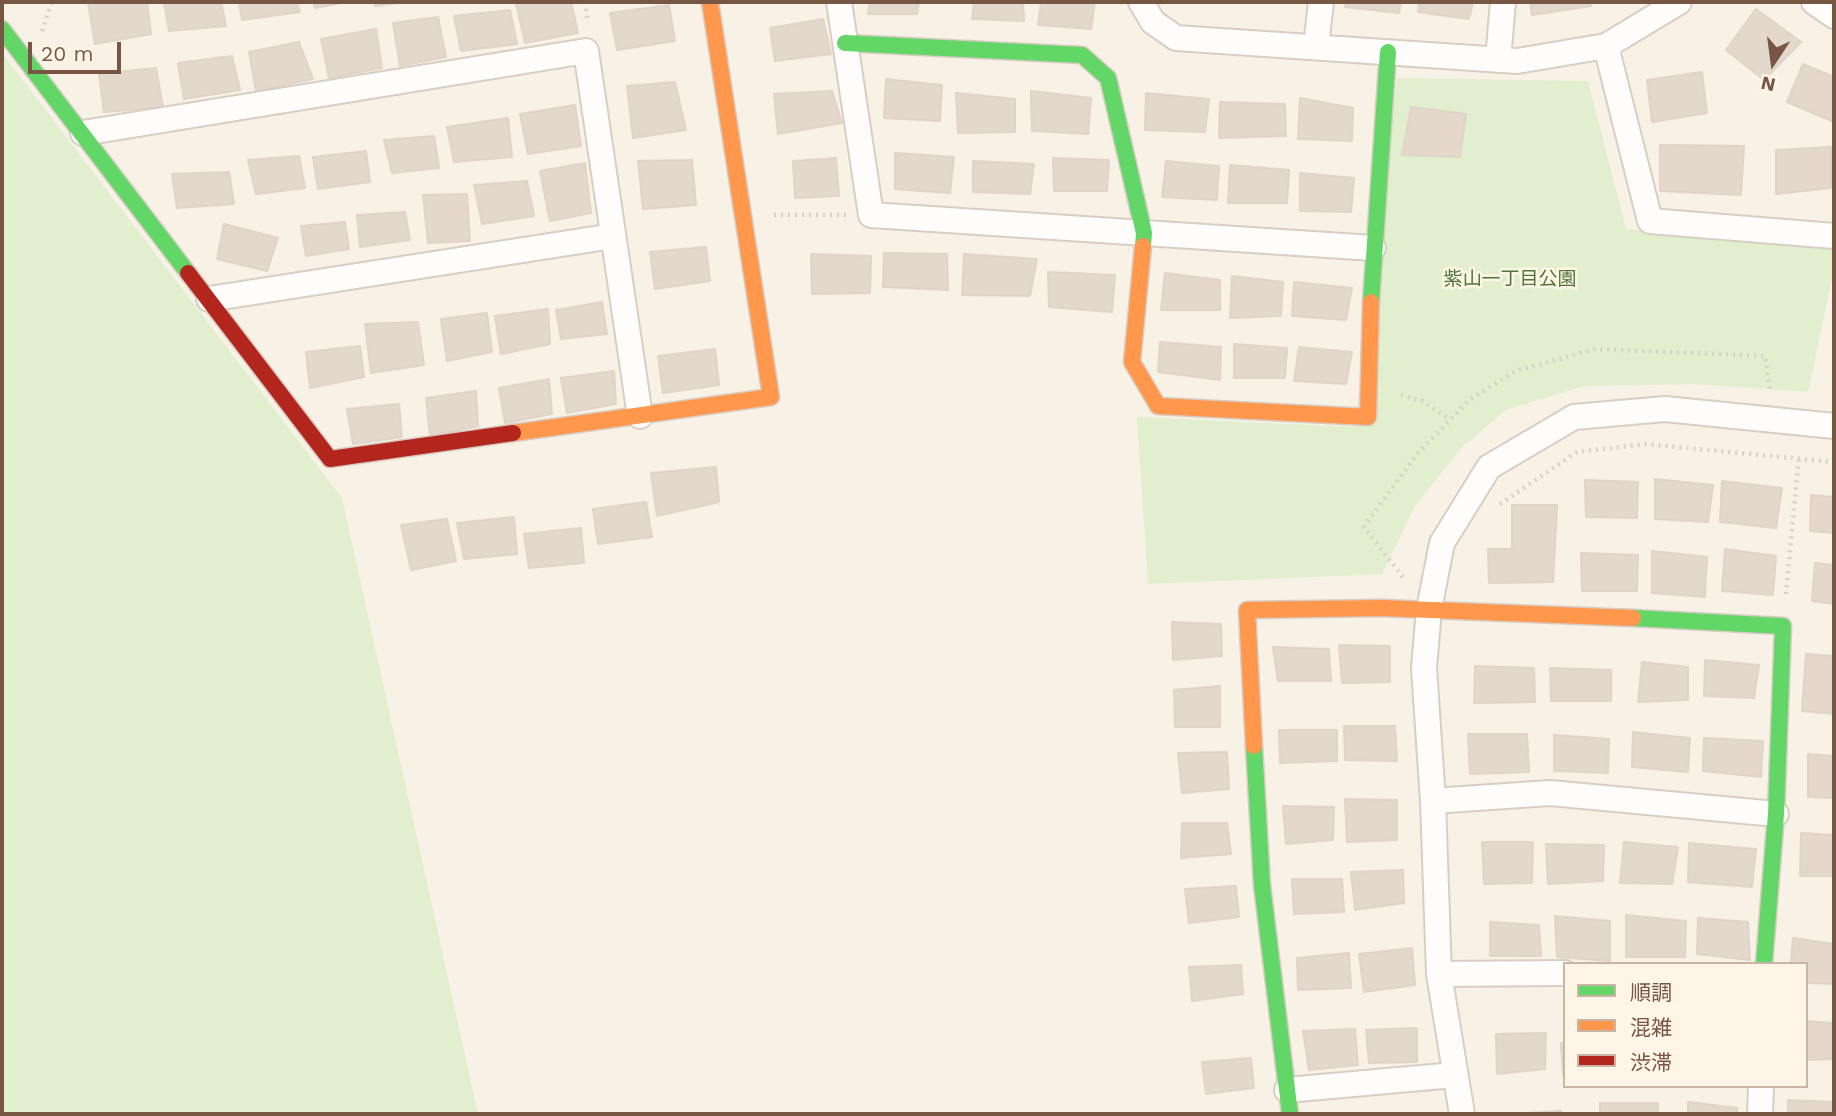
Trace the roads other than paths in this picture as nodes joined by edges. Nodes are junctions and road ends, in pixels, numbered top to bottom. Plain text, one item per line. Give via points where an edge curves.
1 (710, 2) edge
2 (839, 2) edge
3 (1142, 2) edge
4 (1321, 2) edge
5 (1503, 2) edge
6 (1679, 2) edge
7 (1814, 2) edge
8 (1834, 16) edge
9 (2, 29) edge
10 (845, 43) junction
11 (1606, 46) junction
12 (1316, 47) junction
13 (1388, 52) junction
14 (1498, 60) junction
15 (83, 133) junction
16 (1144, 233) junction
17 (613, 236) junction
18 (1834, 236) edge
19 (1373, 248) junction
20 (209, 299) junction
21 (640, 416) junction
22 (1834, 426) edge
23 (1429, 609) junction
24 (1433, 801) junction
25 (1776, 814) junction
26 (1764, 962) edge
27 (1563, 973) edge
28 (1439, 974) junction
29 (1454, 1074) junction
30 (1760, 1088) edge
31 (1289, 1102) edge
32 (1462, 1114) edge
33 (1760, 1114) edge

1 - 21 street via 771,397
2 - 10 street
3 - 12 street via 1153,22 1176,38
4 - 12 street
5 - 14 street
6 - 11 street
7 - 8 street
9 - 15 street
10 - 16 street via 1083,55 1108,78
10 - 16 street via 871,215
11 - 14 street
11 - 18 street via 1650,221
12 - 13 street
13 - 14 street
13 - 19 street
15 - 17 street via 586,51
15 - 20 street
16 - 19 street
16 - 19 street via 1132,362 1158,406 1368,416
17 - 20 street
17 - 21 street
20 - 21 street via 330,459
22 - 23 street via 1665,409 1574,418 1489,467 1442,543
23 - 24 street via 1424,668
23 - 25 street via 1783,626
23 - 31 street via 1334,606 1247,610 1262,885
24 - 25 street via 1550,793
24 - 28 street
25 - 26 street
27 - 28 street
28 - 29 street
29 - 31 street
29 - 32 street
30 - 33 street

